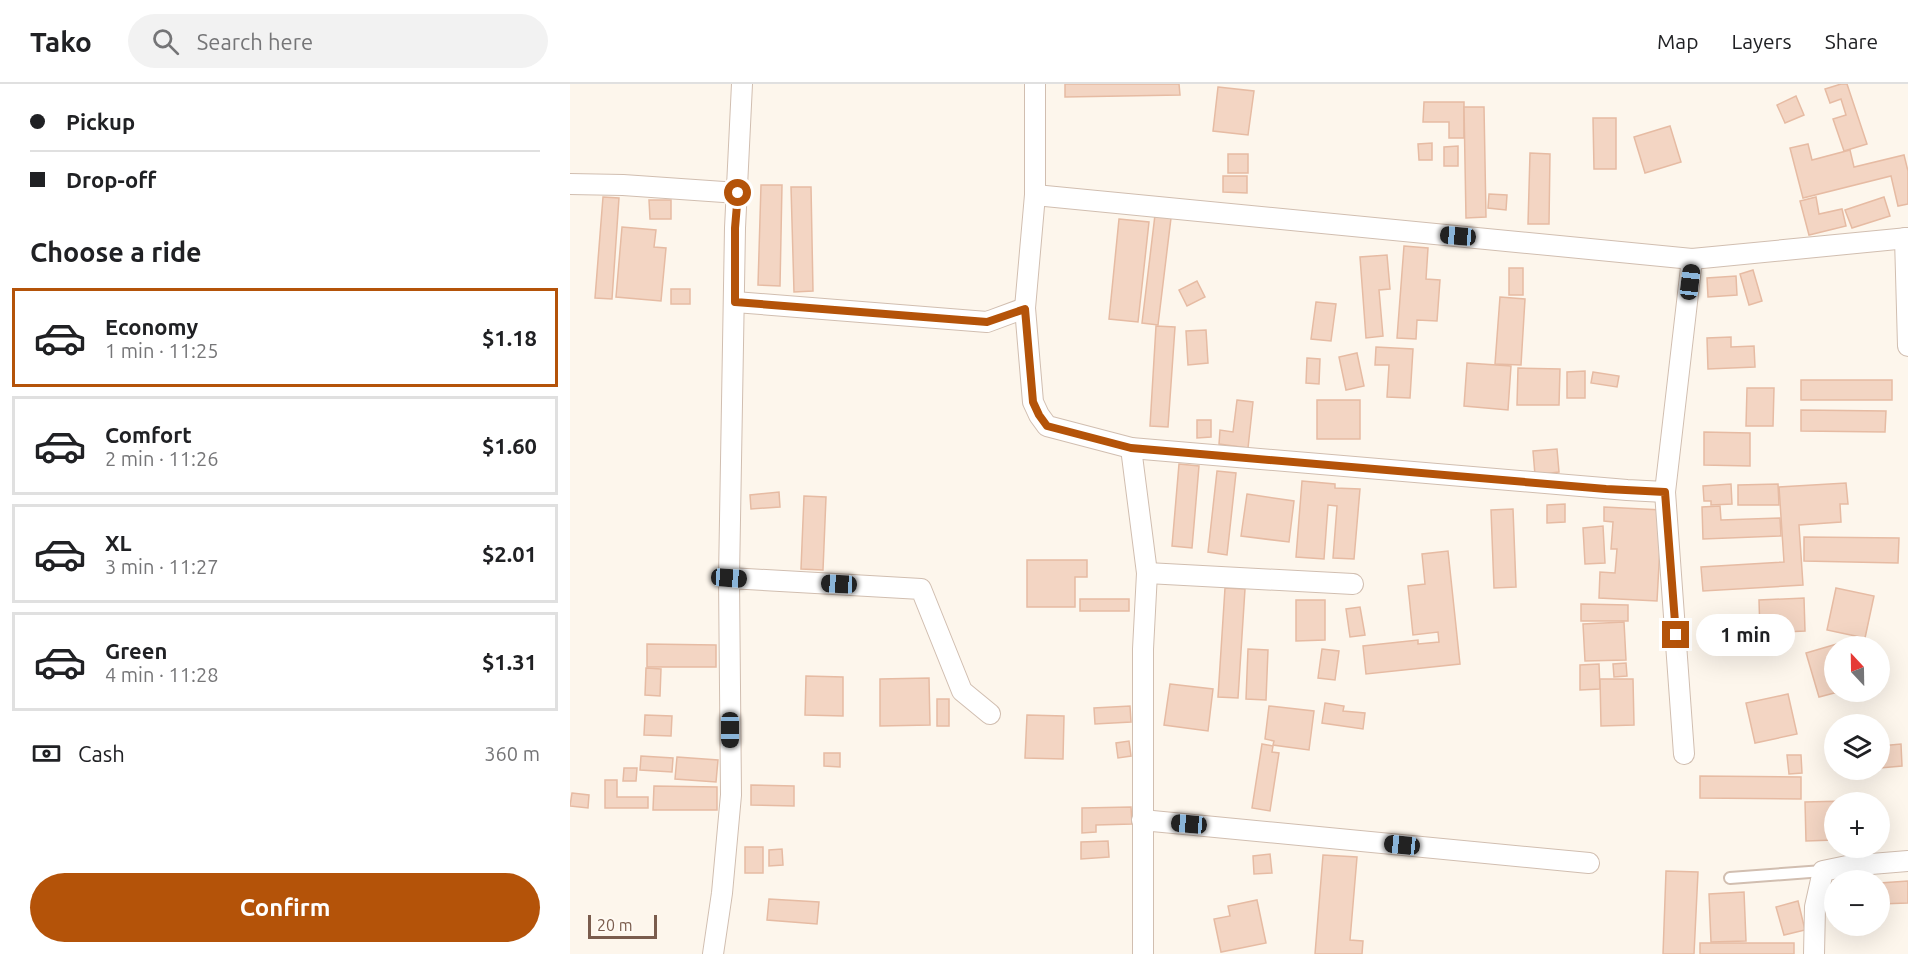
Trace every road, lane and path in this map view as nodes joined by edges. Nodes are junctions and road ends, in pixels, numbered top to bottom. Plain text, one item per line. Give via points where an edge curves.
1 (742, 84) edge
2 (1035, 84) edge
3 (570, 184) edge
4 (738, 193) junction
5 (1035, 195) junction
6 (1907, 238) edge
7 (1692, 259) junction
8 (735, 302) junction
9 (1025, 309) junction
10 (1908, 346) edge
11 (1131, 448) junction
12 (1665, 492) junction
13 (1147, 573) junction
14 (729, 578) junction
15 (1353, 584) dead end
16 (990, 714) dead end
17 (1684, 754) dead end
18 (1142, 820) junction
19 (1908, 861) edge
20 (1589, 862) dead end
21 (1823, 871) junction
22 (1730, 878) dead end
23 (713, 954) edge
24 (1143, 954) edge
25 (1814, 954) edge

1 - 4 street
2 - 5 street
3 - 4 street
4 - 8 street
5 - 7 street
5 - 9 street
6 - 7 street
6 - 10 street
7 - 12 street
8 - 9 street via 987,322
8 - 14 street
9 - 11 street via 1033,402 1047,426
11 - 12 street
11 - 13 street
12 - 17 street
13 - 15 street
13 - 18 street
14 - 16 street via 921,589 962,691
14 - 23 street via 731,795
18 - 20 street
18 - 24 street
19 - 21 street
21 - 22 lane
21 - 25 street via 1815,907

